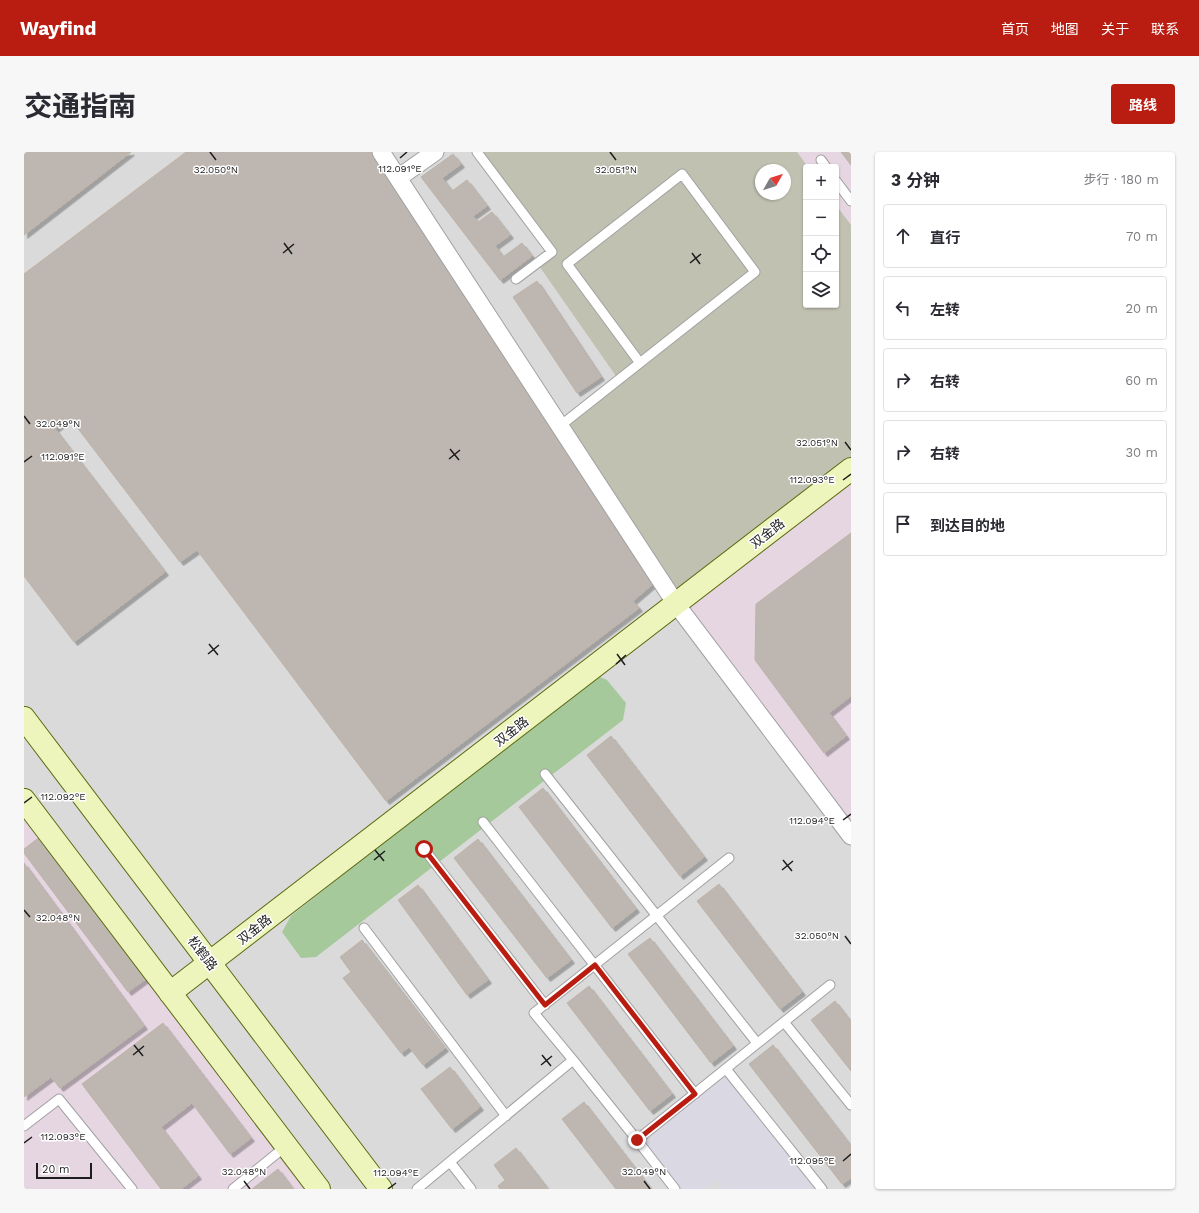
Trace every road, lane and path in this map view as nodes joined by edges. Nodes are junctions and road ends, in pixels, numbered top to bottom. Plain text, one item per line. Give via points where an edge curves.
1 (381, 152) edge
2 (435, 152) edge
3 (476, 152) edge
4 (398, 178) junction
5 (839, 184) edge
6 (851, 201) edge
7 (516, 279) dead end
8 (640, 363) junction
9 (560, 426) junction
10 (851, 469) edge
11 (676, 604) junction
12 (24, 718) edge
13 (545, 774) dead end
14 (24, 800) edge
15 (483, 822) dead end
16 (848, 827) edge
17 (424, 849) dead end
18 (729, 858) dead end
19 (657, 916) junction
20 (364, 928) dead end
21 (210, 963) junction
22 (595, 965) junction
23 (830, 985) dead end
24 (170, 993) junction
25 (545, 1005) junction
26 (784, 1022) junction
27 (757, 1043) junction
28 (573, 1060) junction
29 (726, 1069) junction
30 (695, 1094) junction
31 (851, 1106) edge
32 (506, 1116) junction
33 (24, 1126) edge
34 (637, 1140) junction
35 (286, 1146) junction
36 (450, 1162) junction
37 (132, 1189) edge
38 (232, 1189) edge
39 (319, 1189) edge
40 (381, 1189) edge
41 (417, 1189) edge
42 (471, 1189) edge
43 (675, 1189) edge
44 (822, 1189) edge

1 - 4 street
2 - 4 street
3 - 7 lane via 552,252
4 - 9 street
5 - 6 lane
8 - 8 lane via 755,272 682,174 567,264
8 - 9 lane
9 - 11 street
10 - 11 main road, 双金路
11 - 16 street
11 - 21 main road, 双金路
12 - 21 main road, 松鹤路
13 - 19 lane
14 - 24 main road
15 - 22 lane
17 - 25 lane
18 - 19 lane
19 - 22 lane
19 - 27 lane
20 - 32 lane
21 - 24 main road, 双金路
21 - 40 main road, 松鹤路
22 - 25 lane
22 - 30 lane
23 - 26 lane
24 - 35 main road
25 - 28 lane via 534,1013
26 - 27 lane
26 - 31 lane
27 - 29 lane
28 - 32 lane
28 - 34 lane
29 - 30 lane
29 - 44 lane
30 - 34 lane
32 - 36 lane
33 - 37 lane via 59,1099
34 - 43 lane
35 - 38 lane
35 - 39 main road
36 - 41 lane
36 - 42 lane

